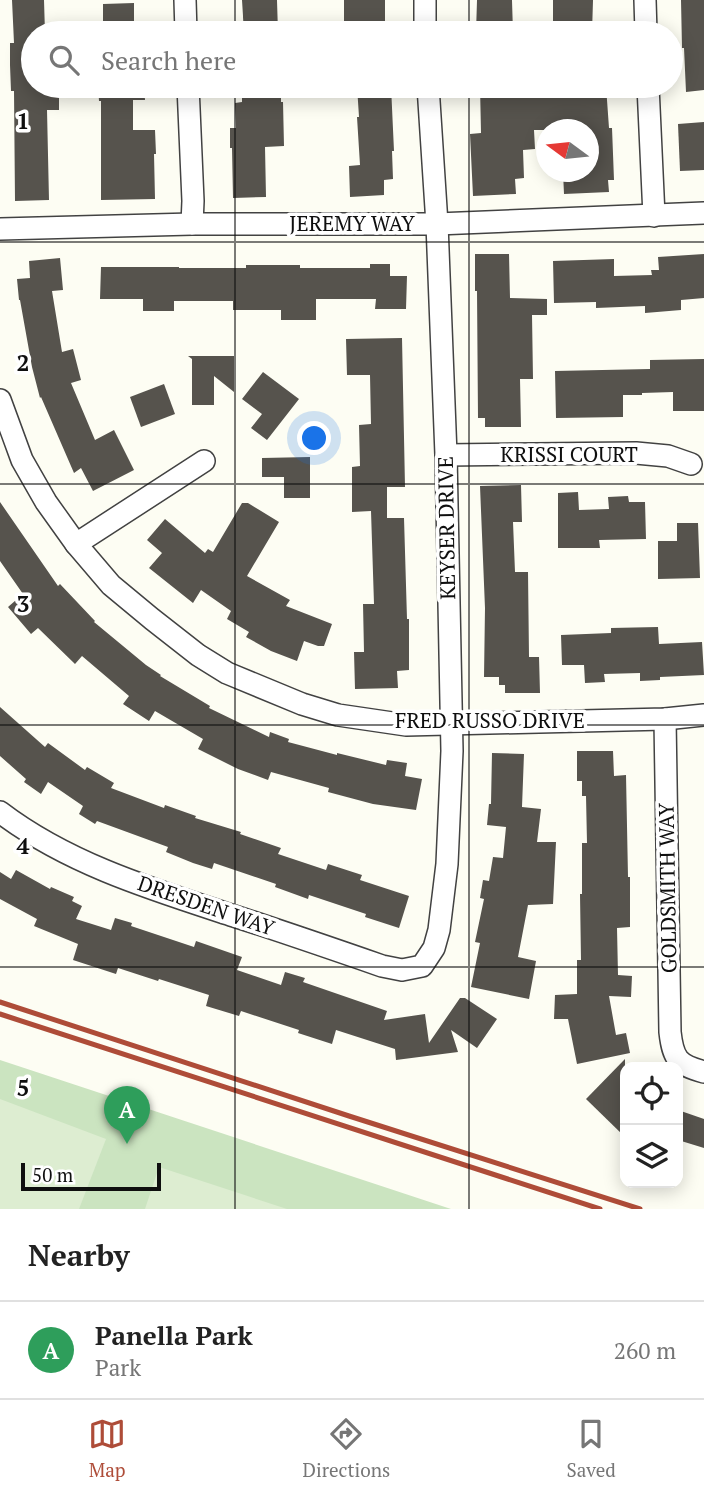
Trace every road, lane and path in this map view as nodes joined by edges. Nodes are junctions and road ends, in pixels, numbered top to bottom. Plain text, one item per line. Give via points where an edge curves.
1 (185, 0) edge
2 (425, 0) edge
3 (645, 0) edge
4 (186, 21) edge
5 (425, 21) edge
6 (646, 21) edge
7 (189, 98) edge
8 (429, 98) edge
9 (649, 98) edge
10 (704, 213) edge
11 (654, 216) junction
12 (192, 224) junction
13 (437, 224) junction
14 (0, 229) edge
15 (0, 400) edge
16 (446, 456) junction
17 (204, 461) dead end
18 (691, 464) dead end
19 (76, 544) junction
20 (704, 715) edge
21 (665, 719) junction
22 (452, 723) junction
23 (0, 812) edge
24 (422, 966) joint
25 (704, 1072) edge

1 - 4 street
2 - 5 street
3 - 6 street
7 - 12 street
8 - 13 street, KEYSER DRIVE
9 - 11 street
10 - 11 street, JEREMY WAY
11 - 13 street, JEREMY WAY
12 - 13 street, JEREMY WAY
12 - 14 street, JEREMY WAY
13 - 16 street, KEYSER DRIVE
15 - 19 street, FRED RUSSO DRIVE via 22,460
16 - 18 street, KRISSI COURT via 636,453
16 - 22 street, KEYSER DRIVE
17 - 19 street
19 - 22 street, FRED RUSSO DRIVE via 111,585 227,673 338,715 406,725
20 - 21 street, FRED RUSSO DRIVE
21 - 22 street, FRED RUSSO DRIVE
21 - 25 street, GOLDSMITH WAY via 670,1032 674,1056 688,1068
22 - 24 street, KEYSER DRIVE via 439,930
23 - 24 street, DRESDEN WAY via 82,861 137,883 382,966 402,970

